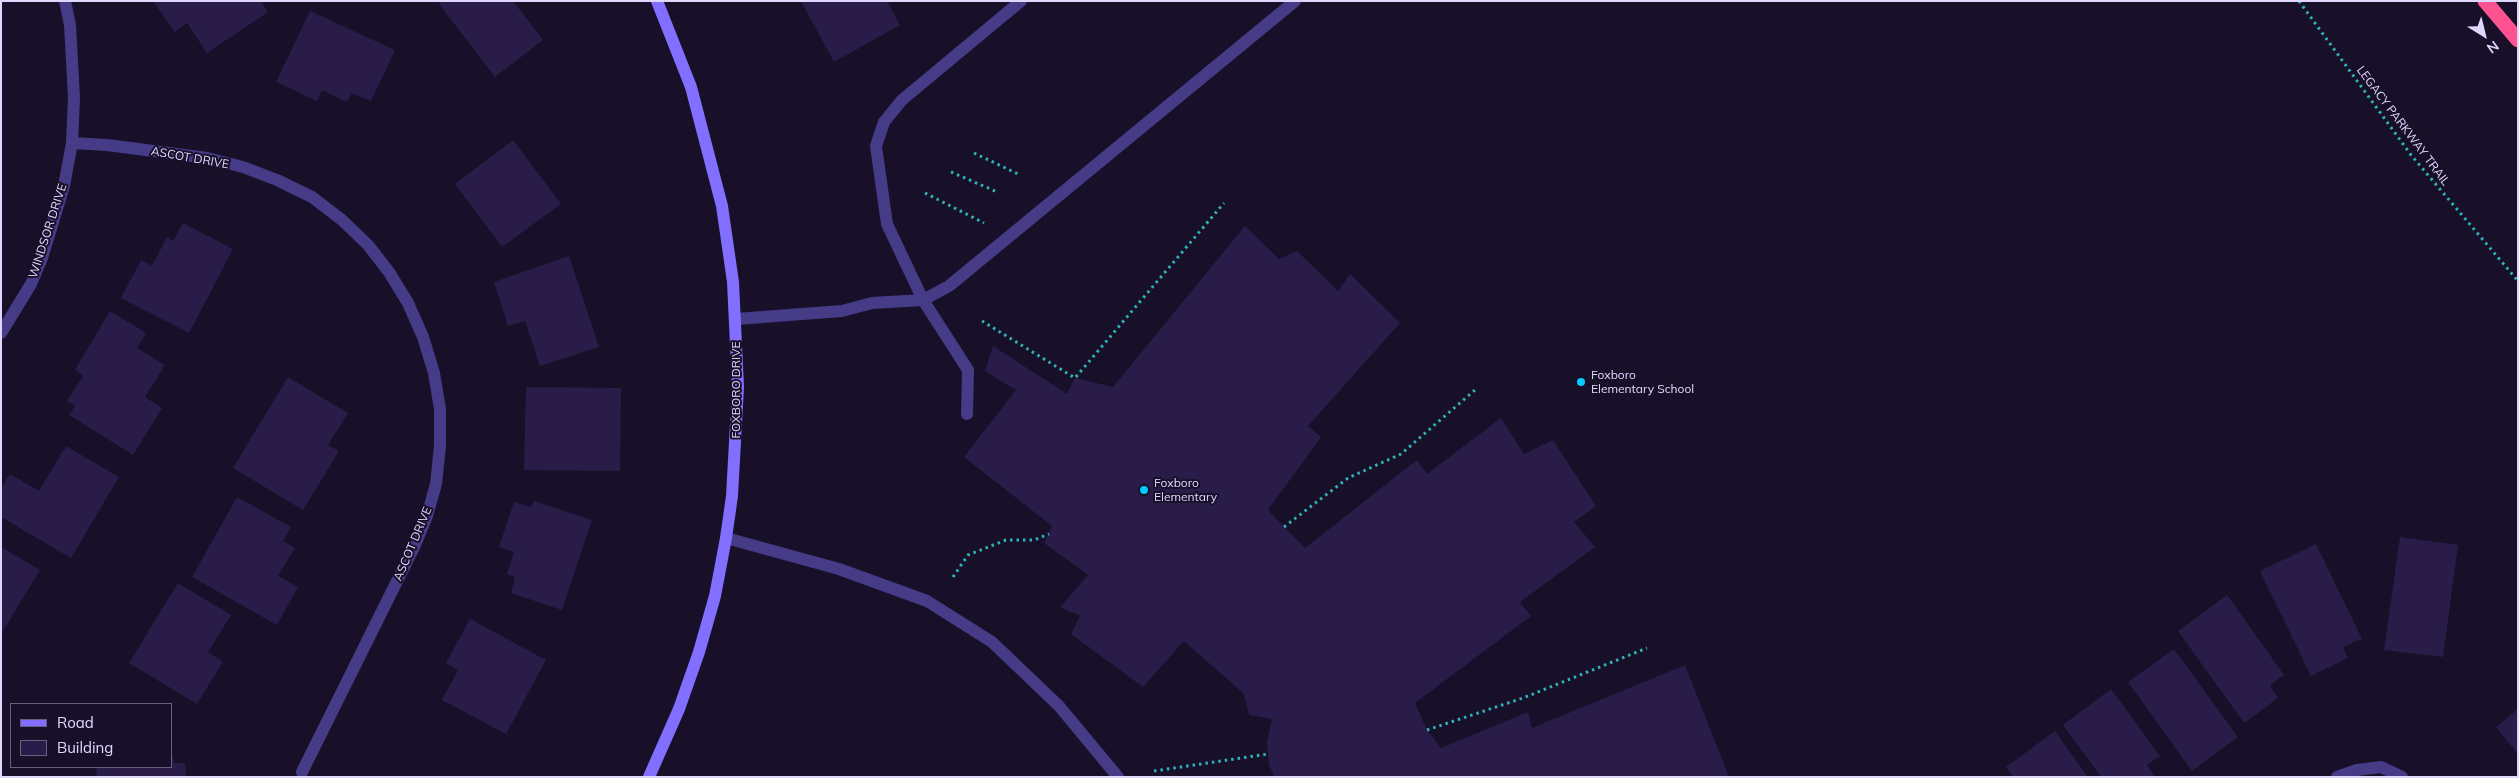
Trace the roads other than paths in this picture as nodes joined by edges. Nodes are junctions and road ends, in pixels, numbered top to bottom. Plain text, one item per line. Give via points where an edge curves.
1 (65, 1) edge
2 (657, 1) edge
3 (1021, 1) edge
4 (1294, 1) edge
5 (2485, 1) edge
6 (2518, 40) edge
7 (72, 143) junction
8 (923, 300) junction
9 (736, 319) junction
10 (1, 334) edge
11 (967, 414) dead end
12 (726, 538) junction
13 (302, 772) dead end
14 (649, 777) edge
15 (1118, 777) edge
16 (2337, 777) edge
17 (2402, 777) edge

1 - 7 street, WINDSOR DRIVE via 73,62
2 - 9 street, FOXBORO DRIVE via 691,87 713,167 732,273
3 - 8 street via 902,100 884,122 876,146 887,224
4 - 8 street via 949,286
5 - 6 highway
7 - 10 street, WINDSOR DRIVE via 64,186 42,258 31,284
7 - 13 street, ASCOT DRIVE via 207,158 278,180 312,197 368,245 408,303 423,337 434,373 440,410 436,484 415,545
8 - 9 street via 872,303 842,311
8 - 11 street via 968,370
9 - 12 street, FOXBORO DRIVE via 736,454
12 - 14 street, FOXBORO DRIVE via 715,596 699,652 679,709
12 - 15 street via 839,569 927,601 992,642 1060,706
16 - 17 street via 2381,767

